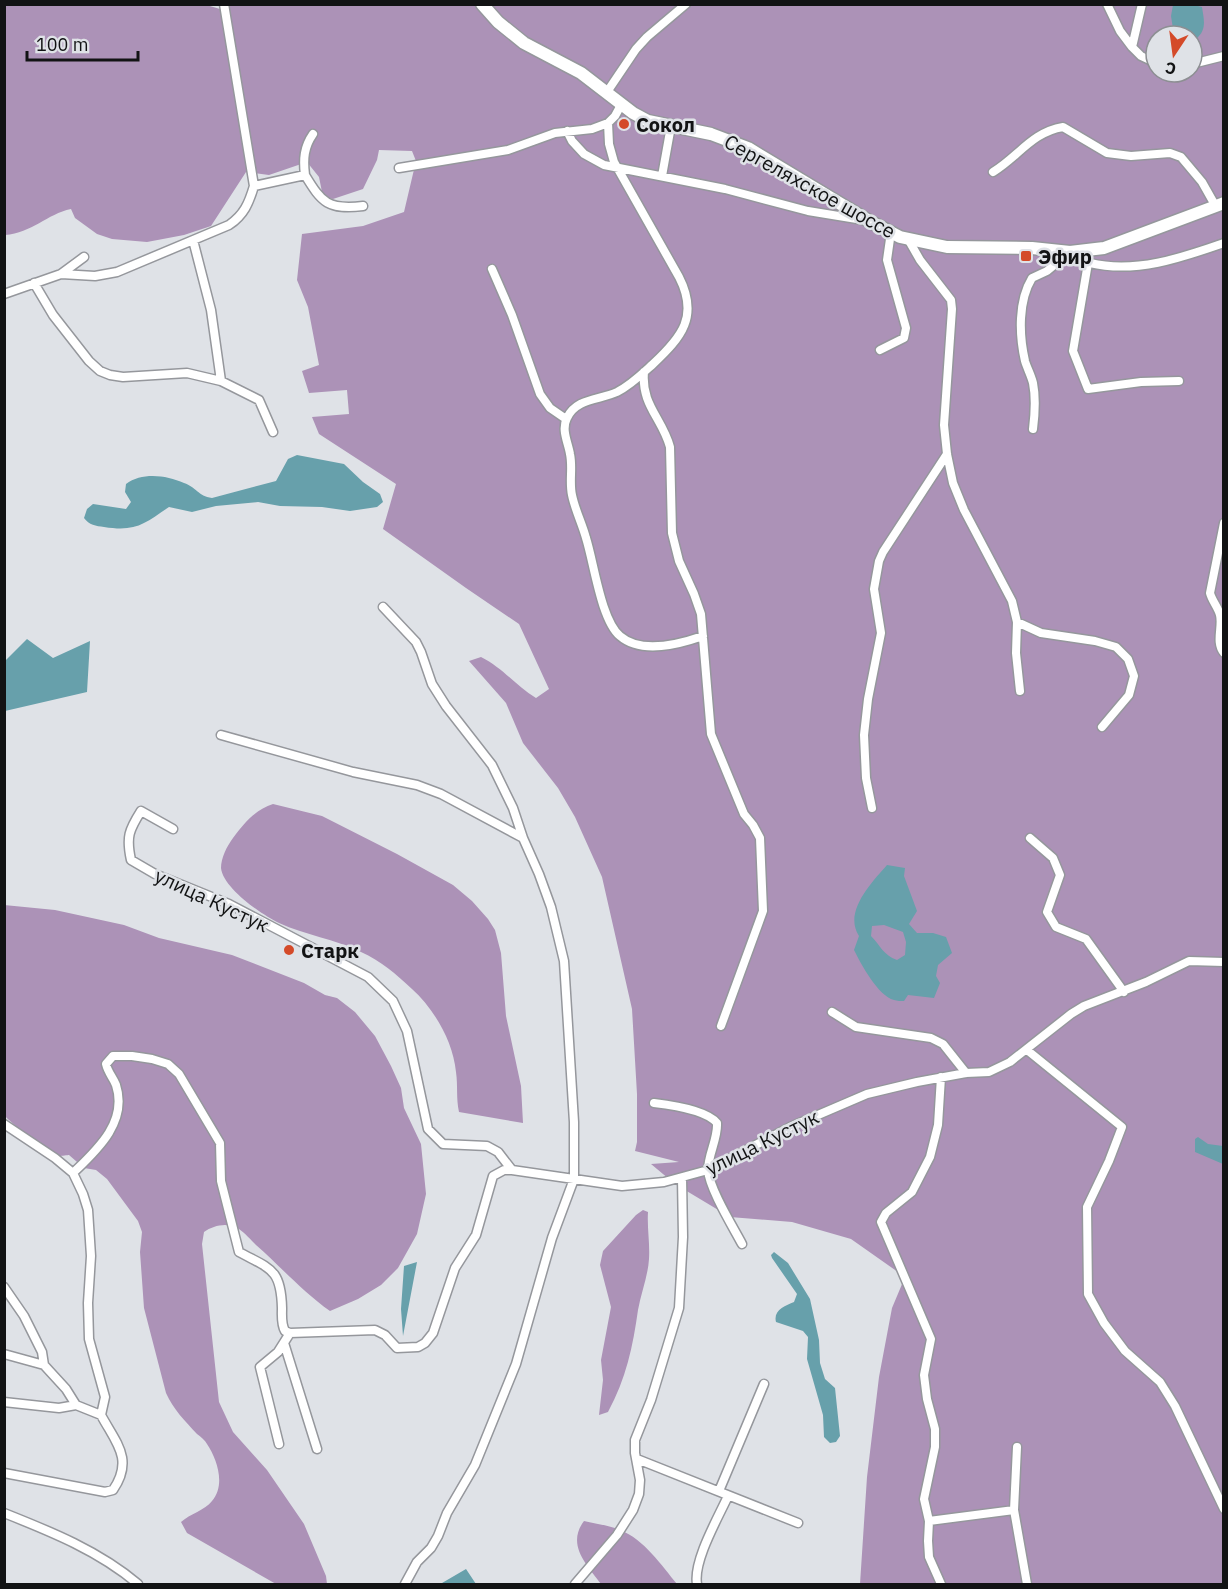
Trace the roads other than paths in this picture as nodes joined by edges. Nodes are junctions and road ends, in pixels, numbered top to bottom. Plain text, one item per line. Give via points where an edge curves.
1 (224, 4) edge
2 (482, 4) edge
3 (686, 4) edge
4 (1107, 4) edge
5 (1142, 4) edge
6 (1132, 47) junction
7 (1224, 56) edge
8 (1144, 57) edge
9 (1204, 61) edge
10 (607, 92) junction
11 (621, 105) junction
12 (608, 123) junction
13 (671, 126) junction
14 (567, 131) junction
15 (313, 134) dead end
16 (399, 168) dead end
17 (616, 168) junction
18 (993, 172) dead end
19 (305, 175) junction
20 (662, 176) junction
21 (254, 186) junction
22 (1219, 204) edge
23 (363, 206) dead end
24 (869, 221) junction
25 (891, 232) junction
26 (908, 239) junction
27 (194, 240) junction
28 (1224, 243) edge
29 (1070, 252) junction
30 (84, 257) dead end
31 (1088, 263) junction
32 (492, 269) dead end
33 (61, 274) junction
34 (34, 283) junction
35 (4, 294) edge
36 (880, 350) dead end
37 (644, 372) junction
38 (221, 381) junction
39 (1179, 381) dead end
40 (566, 419) junction
41 (1034, 429) dead end
42 (273, 432) dead end
43 (946, 454) junction
44 (1224, 524) edge
45 (383, 607) dead end
46 (1017, 622) junction
47 (704, 636) junction
48 (1224, 653) edge
49 (1020, 691) dead end
50 (1102, 727) dead end
51 (221, 735) dead end
52 (872, 808) dead end
53 (173, 829) dead end
54 (523, 838) junction
55 (1030, 838) dead end
56 (1224, 962) edge
57 (1124, 992) junction
58 (832, 1012) dead end
59 (721, 1026) dead end
60 (1027, 1050) junction
61 (966, 1073) junction
62 (941, 1077) junction
63 (654, 1103) dead end
64 (4, 1124) edge
65 (512, 1170) junction
66 (708, 1170) junction
67 (73, 1173) junction
68 (682, 1178) junction
69 (574, 1179) junction
70 (742, 1244) dead end
71 (4, 1287) edge
72 (290, 1333) junction
73 (284, 1343) junction
74 (4, 1354) edge
75 (44, 1365) junction
76 (764, 1384) dead end
77 (4, 1401) edge
78 (76, 1405) junction
79 (101, 1415) junction
80 (279, 1444) dead end
81 (1017, 1447) dead end
82 (317, 1449) dead end
83 (637, 1460) junction
84 (4, 1473) edge
85 (719, 1491) junction
86 (728, 1496) junction
87 (1224, 1509) edge
88 (1014, 1510) junction
89 (4, 1513) edge
90 (929, 1521) junction
91 (798, 1522) dead end
92 (138, 1584) edge
93 (405, 1584) edge
94 (575, 1584) edge
95 (697, 1584) edge
96 (941, 1584) edge
97 (1027, 1584) edge

1 - 21 street
2 - 10 main road, Сергеляхское шоссе via 524,43 581,73
3 - 10 street via 636,49
4 - 6 street
5 - 6 street
6 - 8 street
7 - 9 street
10 - 11 main road, Сергеляхское шоссе
11 - 12 street
11 - 13 main road, Сергеляхское шоссе via 648,121
12 - 14 street
12 - 17 street
13 - 20 street
13 - 24 main road, Сергеляхское шоссе via 711,134 748,148
14 - 16 street via 508,150
14 - 17 street via 584,154
15 - 19 street via 305,152
17 - 20 street
17 - 37 street via 679,277 688,303 679,338
18 - 22 street via 1038,135 1063,128 1107,153 1170,153 1180,157
19 - 21 street
19 - 23 street via 327,204 342,208
20 - 24 street via 808,211
21 - 27 street via 239,219
22 - 29 main road, Сергеляхское шоссе via 1104,248
24 - 25 main road, Сергеляхское шоссе
25 - 26 main road, Сергеляхское шоссе
25 - 36 street via 887,260 906,328 904,338
26 - 29 main road, Сергеляхское шоссе via 947,247
26 - 43 street via 951,300
27 - 33 street via 117,272 95,276
27 - 38 street via 211,310
28 - 31 street via 1139,267
29 - 31 street
29 - 41 street via 1032,278 1021,314 1025,361 1036,406
30 - 33 street
31 - 39 street via 1073,351 1088,389
32 - 40 street via 540,394 550,408
33 - 34 street
34 - 35 street
34 - 38 street via 60,324 100,371 123,377 187,373
37 - 40 street via 618,392 573,409
37 - 47 street via 647,401 668,438 672,533
38 - 42 street via 259,400
40 - 47 street via 571,492 602,599 616,632 630,642 661,647
43 - 46 street via 953,483 981,546 1012,601
43 - 52 street via 879,561 874,589 881,633 864,735
44 - 48 street via 1210,593 1220,612 1219,646
45 - 54 street via 416,642 436,691 492,765
46 - 49 street
46 - 50 street via 1041,633 1116,647 1128,659 1134,676 1129,695
47 - 59 street via 711,734 744,814 760,838 763,879 763,911
51 - 54 street via 353,772 417,785
53 - 65 street, улица Кустук via 141,812 129,830 131,860 229,904 368,977 393,1001 407,1031 428,1129 443,1144 487,1146 498,1152
54 - 69 street via 551,907 564,961
55 - 57 street via 1053,858 1060,876 1047,912 1056,927 1086,939
56 - 57 street, улица Кустук via 1189,962
57 - 60 street, улица Кустук via 1084,1006
58 - 61 street via 855,1027 931,1038 943,1044
60 - 61 street, улица Кустук via 989,1072
60 - 87 street via 1122,1127 1087,1207 1088,1294 1125,1351 1160,1382
61 - 62 street, улица Кустук
62 - 66 street, улица Кустук via 867,1094 790,1127
62 - 90 street via 938,1125 930,1157 912,1191 881,1222 931,1339 924,1375 935,1429 924,1499
63 - 66 street via 696,1112 717,1123
64 - 67 street
65 - 69 street, улица Кустук
65 - 72 street via 494,1176 476,1235 455,1268 433,1334 425,1343 409,1349 397,1348 381,1332 370,1330
66 - 68 street, улица Кустук
66 - 70 street
67 - 72 street via 112,1129 119,1106 116,1084 106,1064 113,1056 132,1056 168,1064 179,1074 220,1143 221,1181 239,1252 274,1272 281,1287 283,1327
67 - 79 street via 88,1210 89,1339 105,1397
68 - 69 street, улица Кустук via 622,1186
68 - 83 street via 679,1308 635,1440
69 - 93 street via 552,1238 516,1364 475,1465 431,1548 417,1562
71 - 75 street via 38,1343
72 - 73 street
73 - 80 street via 260,1367
73 - 82 street
74 - 75 street
75 - 78 street
76 - 85 street
77 - 78 street via 59,1408
78 - 79 street
79 - 84 street via 122,1454 122,1470 113,1490 98,1491
81 - 88 street
83 - 85 street
83 - 94 street via 639,1494 633,1510
85 - 86 street
86 - 91 street
86 - 95 street via 706,1542
88 - 90 street
88 - 97 street
89 - 92 street via 77,1544
90 - 96 street via 929,1557

